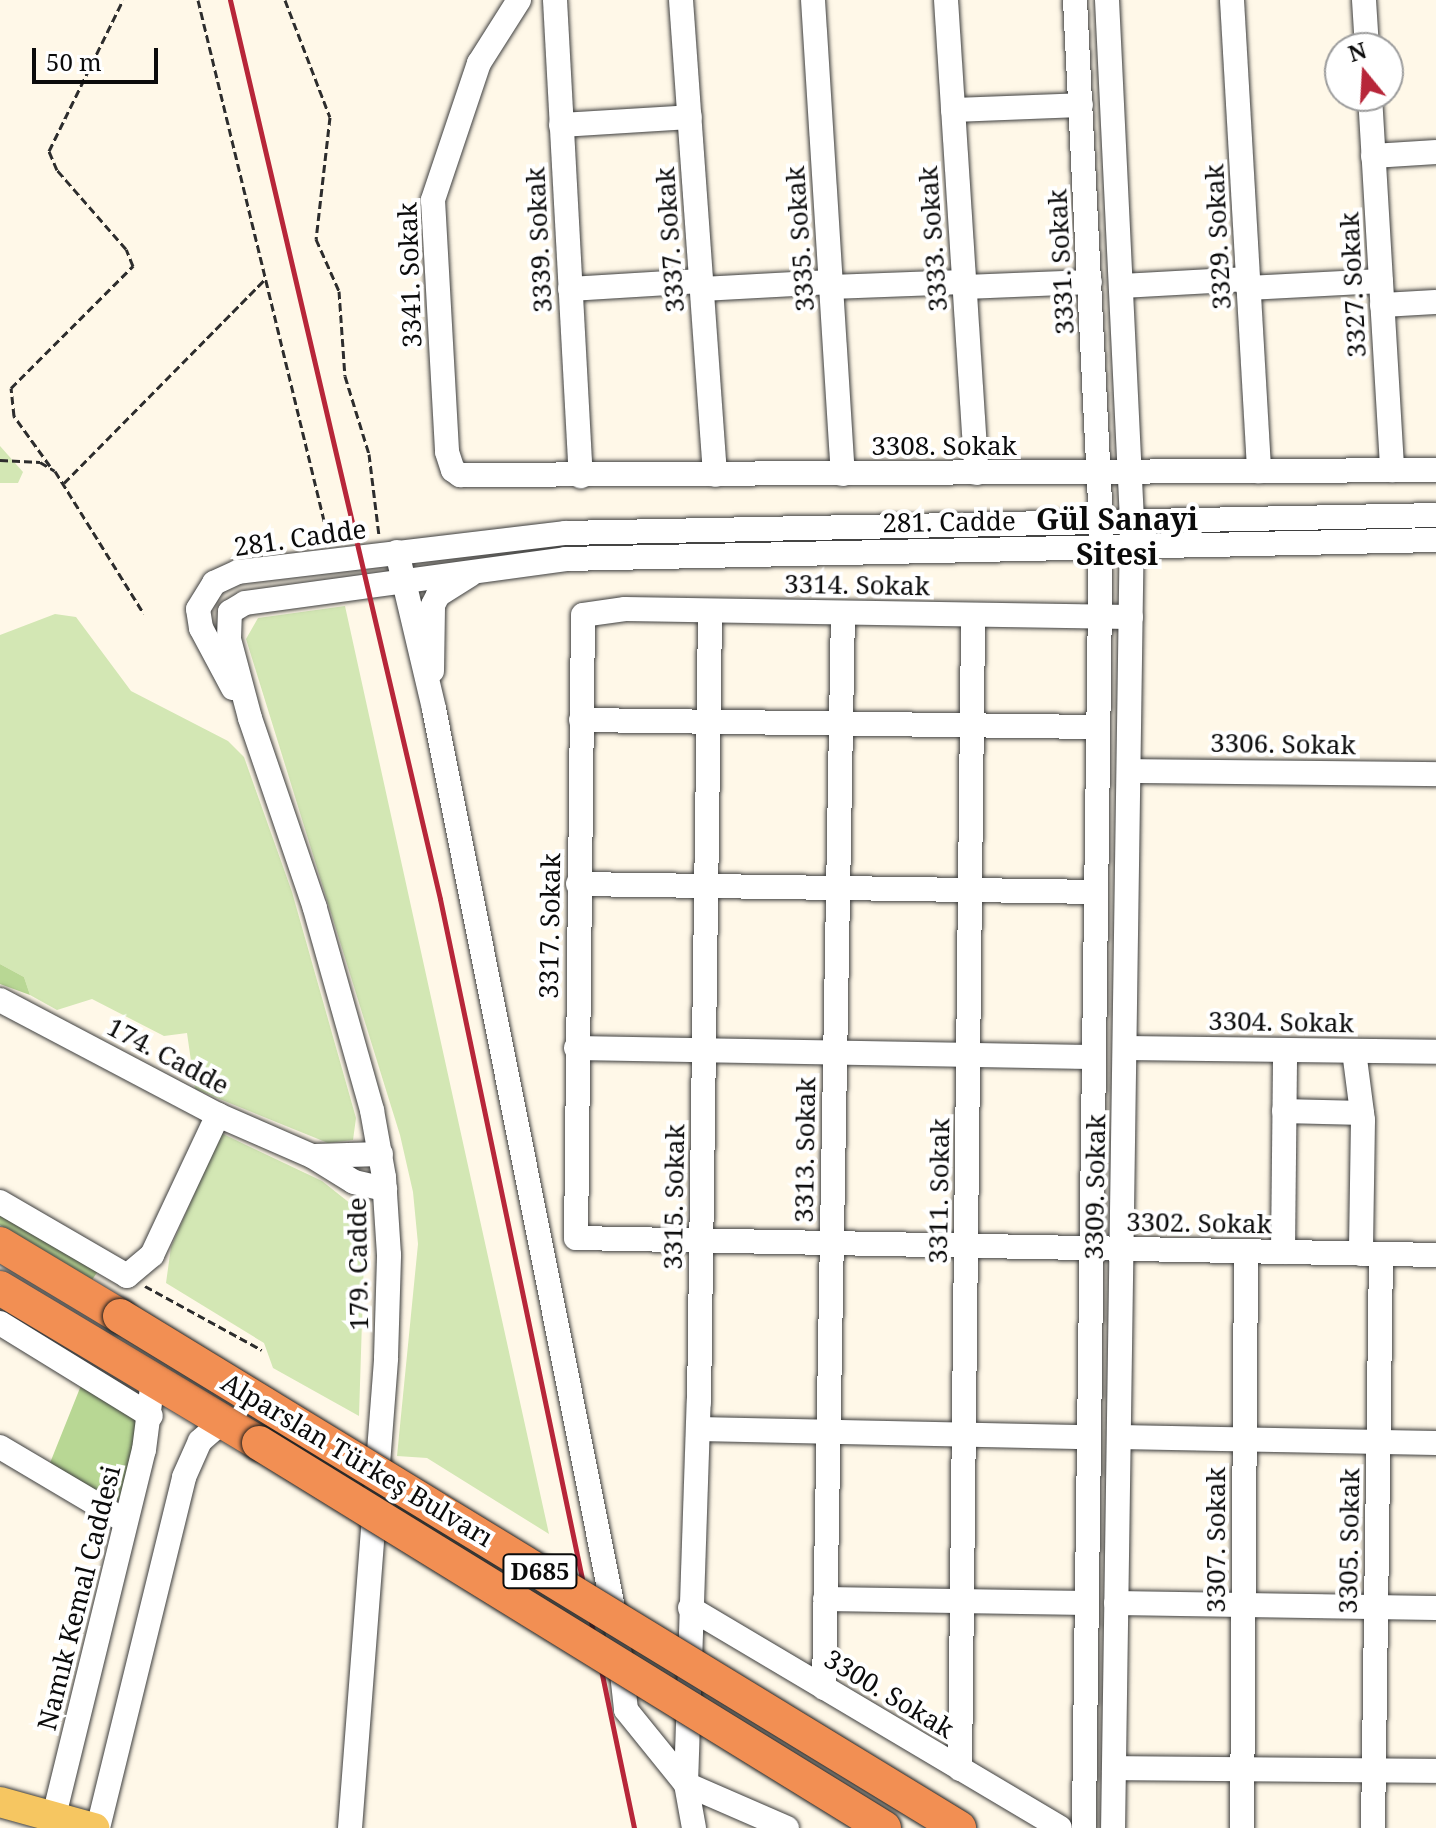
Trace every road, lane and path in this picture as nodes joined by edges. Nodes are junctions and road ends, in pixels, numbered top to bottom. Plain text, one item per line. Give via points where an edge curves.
1 (123, 0) edge
2 (198, 0) edge
3 (285, 0) edge
4 (519, 0) edge
5 (555, 0) edge
6 (681, 0) edge
7 (813, 0) edge
8 (946, 0) edge
9 (1075, 0) edge
10 (1107, 0) edge
11 (1232, 0) edge
12 (1364, 0) edge
13 (1366, 32) edge
14 (1081, 105) junction
15 (953, 110) junction
16 (1371, 112) edge
17 (690, 117) junction
18 (561, 125) junction
19 (1436, 152) edge
20 (1373, 156) junction
21 (265, 279) junction
22 (1090, 282) junction
23 (964, 284) junction
24 (1248, 284) junction
25 (702, 285) junction
26 (831, 285) junction
27 (1122, 286) junction
28 (570, 289) junction
29 (1382, 293) junction
30 (1436, 302) edge
31 (0, 460) edge
32 (50, 466) junction
33 (453, 470) joint
34 (1392, 470) junction
35 (1436, 470) edge
36 (1259, 471) junction
37 (1131, 472) junction
38 (977, 473) junction
39 (1100, 473) junction
40 (843, 474) junction
41 (715, 475) junction
42 (581, 476) junction
43 (64, 483) junction
44 (1436, 515) edge
45 (1132, 521) junction
46 (1101, 522) junction
47 (1436, 540) edge
48 (1132, 546) junction
49 (1100, 547) junction
50 (390, 553) junction
51 (333, 560) junction
52 (481, 568) junction
53 (403, 582) junction
54 (710, 611) junction
55 (843, 613) junction
56 (144, 614) dead end
57 (583, 615) joint
58 (973, 615) junction
59 (1100, 617) junction
60 (1131, 617) junction
61 (434, 709) junction
62 (250, 718) junction
63 (581, 720) junction
64 (708, 722) junction
65 (841, 723) junction
66 (972, 725) junction
67 (1098, 727) junction
68 (1129, 771) junction
69 (1436, 774) edge
70 (578, 884) junction
71 (706, 886) junction
72 (838, 888) junction
73 (970, 890) junction
74 (1096, 892) junction
75 (0, 1000) edge
76 (576, 1048) junction
77 (1125, 1048) junction
78 (1285, 1050) junction
79 (704, 1051) junction
80 (1354, 1051) junction
81 (1436, 1052) edge
82 (835, 1053) junction
83 (968, 1055) junction
84 (1094, 1057) junction
85 (1284, 1111) junction
86 (1362, 1113) junction
87 (218, 1115) junction
88 (381, 1154) junction
89 (312, 1156) junction
90 (385, 1189) junction
91 (0, 1202) edge
92 (576, 1238) joint
93 (701, 1241) junction
94 (832, 1243) junction
95 (0, 1244) edge
96 (966, 1246) junction
97 (1091, 1248) junction
98 (1122, 1249) junction
99 (1246, 1252) junction
100 (1283, 1252) junction
101 (1371, 1254) junction
102 (1436, 1255) edge
103 (127, 1276) junction
104 (0, 1288) edge
105 (0, 1323) edge
106 (262, 1350) dead end
107 (153, 1380) junction
108 (151, 1416) junction
109 (223, 1421) junction
110 (698, 1429) junction
111 (828, 1432) junction
112 (964, 1435) junction
113 (1089, 1437) junction
114 (1119, 1437) junction
115 (1245, 1439) junction
116 (1378, 1442) junction
117 (1436, 1443) edge
118 (0, 1447) edge
119 (125, 1521) junction
120 (825, 1599) junction
121 (962, 1601) junction
122 (1087, 1603) junction
123 (1116, 1603) junction
124 (1244, 1605) junction
125 (1376, 1607) junction
126 (690, 1608) junction
127 (1436, 1608) edge
128 (824, 1688) junction
129 (1114, 1768) junction
130 (960, 1769) junction
131 (1243, 1769) junction
132 (1374, 1770) junction
133 (1436, 1771) edge
134 (686, 1784) junction
135 (0, 1802) edge
136 (52, 1822) edge
137 (96, 1828) edge
138 (350, 1828) edge
139 (694, 1828) edge
140 (787, 1828) edge
141 (884, 1828) edge
142 (959, 1828) edge
143 (1060, 1828) edge
144 (1084, 1828) edge
145 (1113, 1828) edge
146 (1242, 1828) edge
147 (1373, 1828) edge

1 - 32 path via 49,151 57,170 126,249 133,266 11,388 14,416
2 - 21 path
3 - 50 path via 330,117 316,239 339,291 345,376 369,454
4 - 33 street, 3341. Sokak via 479,63 433,200 447,452
5 - 18 street, 3339. Sokak
6 - 17 street, 3337. Sokak
7 - 26 street, 3335. Sokak
8 - 15 street, 3333. Sokak
9 - 14 street, 3331. Sokak
10 - 27 street
11 - 24 street, 3329. Sokak
12 - 13 street
14 - 15 street
14 - 22 street, 3331. Sokak
15 - 23 street, 3333. Sokak
16 - 20 street, 3327. Sokak
17 - 18 street
17 - 25 street, 3337. Sokak
18 - 28 street, 3339. Sokak
19 - 20 street
20 - 29 street, 3327. Sokak
21 - 43 path
21 - 51 path
22 - 23 street
22 - 39 street, 3331. Sokak
23 - 26 street
23 - 38 street, 3333. Sokak
24 - 27 street
24 - 29 street
24 - 36 street, 3329. Sokak
25 - 26 street
25 - 28 street
25 - 41 street, 3337. Sokak
26 - 40 street, 3335. Sokak
27 - 37 street
28 - 42 street, 3339. Sokak
29 - 30 street
29 - 34 street, 3327. Sokak
31 - 32 path
32 - 43 path
33 - 42 street, 3308. Sokak via 470,477
34 - 35 street, 3308. Sokak
34 - 36 street, 3308. Sokak
36 - 37 street, 3308. Sokak
37 - 39 street, 3308. Sokak
37 - 45 street
38 - 39 street, 3308. Sokak
38 - 40 street, 3308. Sokak
39 - 46 street, 3331. Sokak
40 - 41 street, 3308. Sokak
41 - 42 street, 3308. Sokak
43 - 56 path
44 - 45 street, 281. Cadde
45 - 46 street, 281. Cadde
45 - 48 street, 3309. Sokak
46 - 49 street, 3331. Sokak
46 - 50 street, 281. Cadde via 577,533
47 - 48 street, 281. Cadde
48 - 49 street, 281. Cadde
48 - 60 street, 3309. Sokak
49 - 52 street, 281. Cadde via 616,556
49 - 59 street, 3309. Sokak
50 - 51 street, 281. Cadde
50 - 53 street
51 - 62 street, 281. Cadde via 229,574 202,595 201,628
52 - 53 street, 281. Cadde
52 - 61 street via 438,595 433,605
53 - 61 street
53 - 62 street, 281. Cadde via 234,608 228,629
54 - 55 street, 3314. Sokak
54 - 57 street, 3314. Sokak via 625,609
54 - 64 street, 3315. Sokak
55 - 58 street, 3314. Sokak
55 - 65 street, 3313. Sokak
57 - 63 street, 3317. Sokak
58 - 59 street, 3314. Sokak
58 - 66 street, 3311. Sokak
59 - 60 street, 3314. Sokak
59 - 67 street, 3309. Sokak
60 - 68 street, 3309. Sokak
61 - 134 street via 617,1628 624,1703 635,1727
62 - 88 street, 179. Cadde via 315,908
63 - 64 street
63 - 70 street, 3317. Sokak
64 - 65 street
64 - 71 street, 3315. Sokak
65 - 66 street
65 - 72 street, 3313. Sokak
66 - 67 street
66 - 73 street, 3311. Sokak
67 - 74 street, 3309. Sokak
68 - 69 street, 3306. Sokak
68 - 77 street, 3309. Sokak
70 - 71 street
70 - 76 street, 3317. Sokak
71 - 72 street
71 - 79 street, 3315. Sokak
72 - 73 street
72 - 82 street, 3313. Sokak
73 - 74 street
73 - 83 street, 3311. Sokak
74 - 84 street, 3309. Sokak
75 - 87 street, 174. Cadde
76 - 79 street
76 - 92 street, 3317. Sokak
77 - 78 street, 3304. Sokak
77 - 98 street, 3309. Sokak
78 - 80 street, 3304. Sokak
78 - 85 street
79 - 82 street
79 - 93 street, 3315. Sokak
80 - 81 street, 3304. Sokak
80 - 86 street, 3305. Sokak
82 - 83 street
82 - 94 street, 3313. Sokak
83 - 84 street
83 - 96 street, 3311. Sokak
84 - 97 street, 3309. Sokak
85 - 86 street
85 - 100 street
86 - 101 street, 3305. Sokak
87 - 89 street, 174. Cadde
87 - 103 street via 152,1255
88 - 89 street
88 - 90 street, 179. Cadde
89 - 90 street, 174. Cadde via 354,1182
90 - 138 street, 179. Cadde via 386,1358
91 - 103 street
92 - 93 street, 3302. Sokak
93 - 94 street, 3302. Sokak
93 - 110 street, 3315. Sokak
94 - 96 street, 3302. Sokak
94 - 111 street, 3313. Sokak
95 - 142 highway, Alparslan Türkeş Bulvarı / D685, bridge
96 - 97 street, 3302. Sokak
96 - 112 street, 3311. Sokak
97 - 98 street, 3302. Sokak
97 - 113 street, 3309. Sokak
98 - 99 street, 3302. Sokak
98 - 114 street, 3309. Sokak
99 - 100 street, 3302. Sokak
99 - 115 street, 3307. Sokak
100 - 101 street, 3302. Sokak
101 - 102 street, 3302. Sokak
101 - 116 street, 3305. Sokak
103 - 106 path
104 - 107 highway, Alparslan Türkeş Bulvarı / D685
105 - 108 street
107 - 108 street, Namık Kemal Caddesi
107 - 109 highway, Alparslan Türkeş Bulvarı / D685
108 - 119 street, Namık Kemal Caddesi
109 - 137 street via 200,1441 184,1477
109 - 141 highway, Alparslan Türkeş Bulvarı / D685, bridge
110 - 111 street
110 - 126 street, 3315. Sokak
111 - 112 street
111 - 120 street, 3313. Sokak
112 - 113 street
112 - 121 street, 3311. Sokak
113 - 122 street, 3309. Sokak
114 - 115 street
114 - 123 street, 3309. Sokak
115 - 116 street
115 - 124 street, 3307. Sokak
116 - 117 street
116 - 125 street, 3305. Sokak
118 - 119 street
119 - 136 street, Namık Kemal Caddesi
120 - 121 street
120 - 128 street, 3313. Sokak
121 - 122 street
121 - 130 street, 3311. Sokak
122 - 144 street, 3309. Sokak
123 - 124 street
123 - 129 street, 3309. Sokak
124 - 125 street
124 - 131 street, 3307. Sokak
125 - 127 street
125 - 132 street, 3305. Sokak
126 - 128 street, 3300. Sokak
126 - 134 street, 3315. Sokak
128 - 130 street, 3300. Sokak
129 - 131 street
129 - 145 street, 3309. Sokak
130 - 143 street, 3300. Sokak
131 - 132 street
131 - 146 street, 3307. Sokak
132 - 133 street
132 - 147 street, 3305. Sokak
134 - 139 street, 3315. Sokak
134 - 140 street
135 - 136 main road
136 - 137 main road

